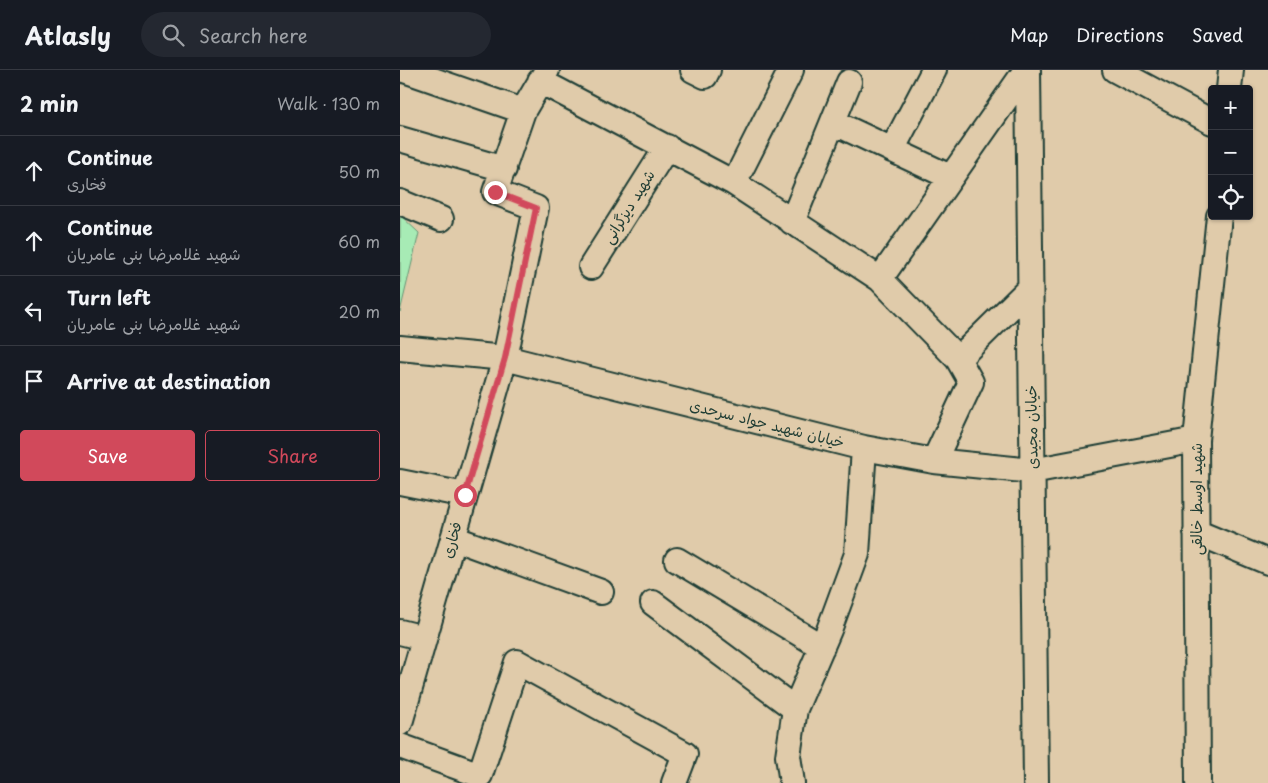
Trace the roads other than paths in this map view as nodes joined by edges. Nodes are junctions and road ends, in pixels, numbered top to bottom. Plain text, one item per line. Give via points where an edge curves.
1 (404, 70) edge
2 (693, 70) edge
3 (708, 70) edge
4 (791, 70) edge
5 (934, 70) edge
6 (1027, 70) edge
7 (1116, 70) edge
8 (543, 75) edge
9 (850, 82) dead end
10 (523, 112) junction
11 (1208, 120) edge
12 (833, 122) junction
13 (400, 138) edge
14 (668, 147) junction
15 (892, 150) junction
16 (504, 169) junction
17 (950, 177) junction
18 (734, 183) junction
19 (400, 202) edge
20 (441, 219) dead end
21 (1219, 220) edge
22 (792, 222) junction
23 (591, 267) dead end
24 (880, 279) junction
25 (1030, 288) junction
26 (400, 348) edge
27 (505, 358) junction
28 (958, 359) junction
29 (1196, 440) junction
30 (864, 448) junction
31 (934, 461) junction
32 (1032, 471) junction
33 (400, 482) edge
34 (465, 495) junction
35 (1196, 532) junction
36 (453, 538) junction
37 (677, 560) dead end
38 (1268, 562) edge
39 (601, 592) dead end
40 (653, 603) dead end
41 (400, 632) edge
42 (424, 638) junction
43 (822, 647) junction
44 (795, 709) junction
45 (400, 722) edge
46 (400, 746) edge
47 (674, 783) edge
48 (792, 783) edge
49 (1036, 783) edge
50 (1198, 783) edge

1 - 10 street
2 - 3 street via 705,76
4 - 18 street
5 - 15 street
6 - 17 street
6 - 25 street, خیابان مجیدی
7 - 11 street
8 - 10 street
8 - 14 street
9 - 12 street
10 - 16 street
12 - 15 street
12 - 22 street
13 - 16 street
14 - 18 street
14 - 23 street, شهید دیزگرانی
15 - 17 street
16 - 27 street, فخاری via 495,192 536,208
17 - 24 street
18 - 22 street
19 - 20 street
21 - 29 street, شهید اوسط خالقی
22 - 24 street
24 - 28 street
25 - 28 street
25 - 32 street, خیابان مجیدی
26 - 27 street, خیابان شهید جواد سرحدی
27 - 30 street, خیابان شهید جواد سرحدی
27 - 34 street, فخاری
28 - 31 street via 971,382
29 - 32 street, خیابان شهید جواد سرحدی
29 - 35 street, شهید اوسط خالقی
30 - 31 street, خیابان شهید جواد سرحدی
30 - 43 street via 857,554
31 - 32 street, خیابان شهید جواد سرحدی
32 - 49 street, خیابان مجیدی
33 - 34 street
34 - 36 street, فخاری
35 - 38 street
35 - 50 street, شهید اوسط خالقی
36 - 39 street
36 - 42 street, فخاری
37 - 43 street
40 - 44 street
41 - 42 street
42 - 45 street, فخاری
43 - 44 street
44 - 48 street via 788,756
46 - 47 street via 480,775 517,662 685,754

